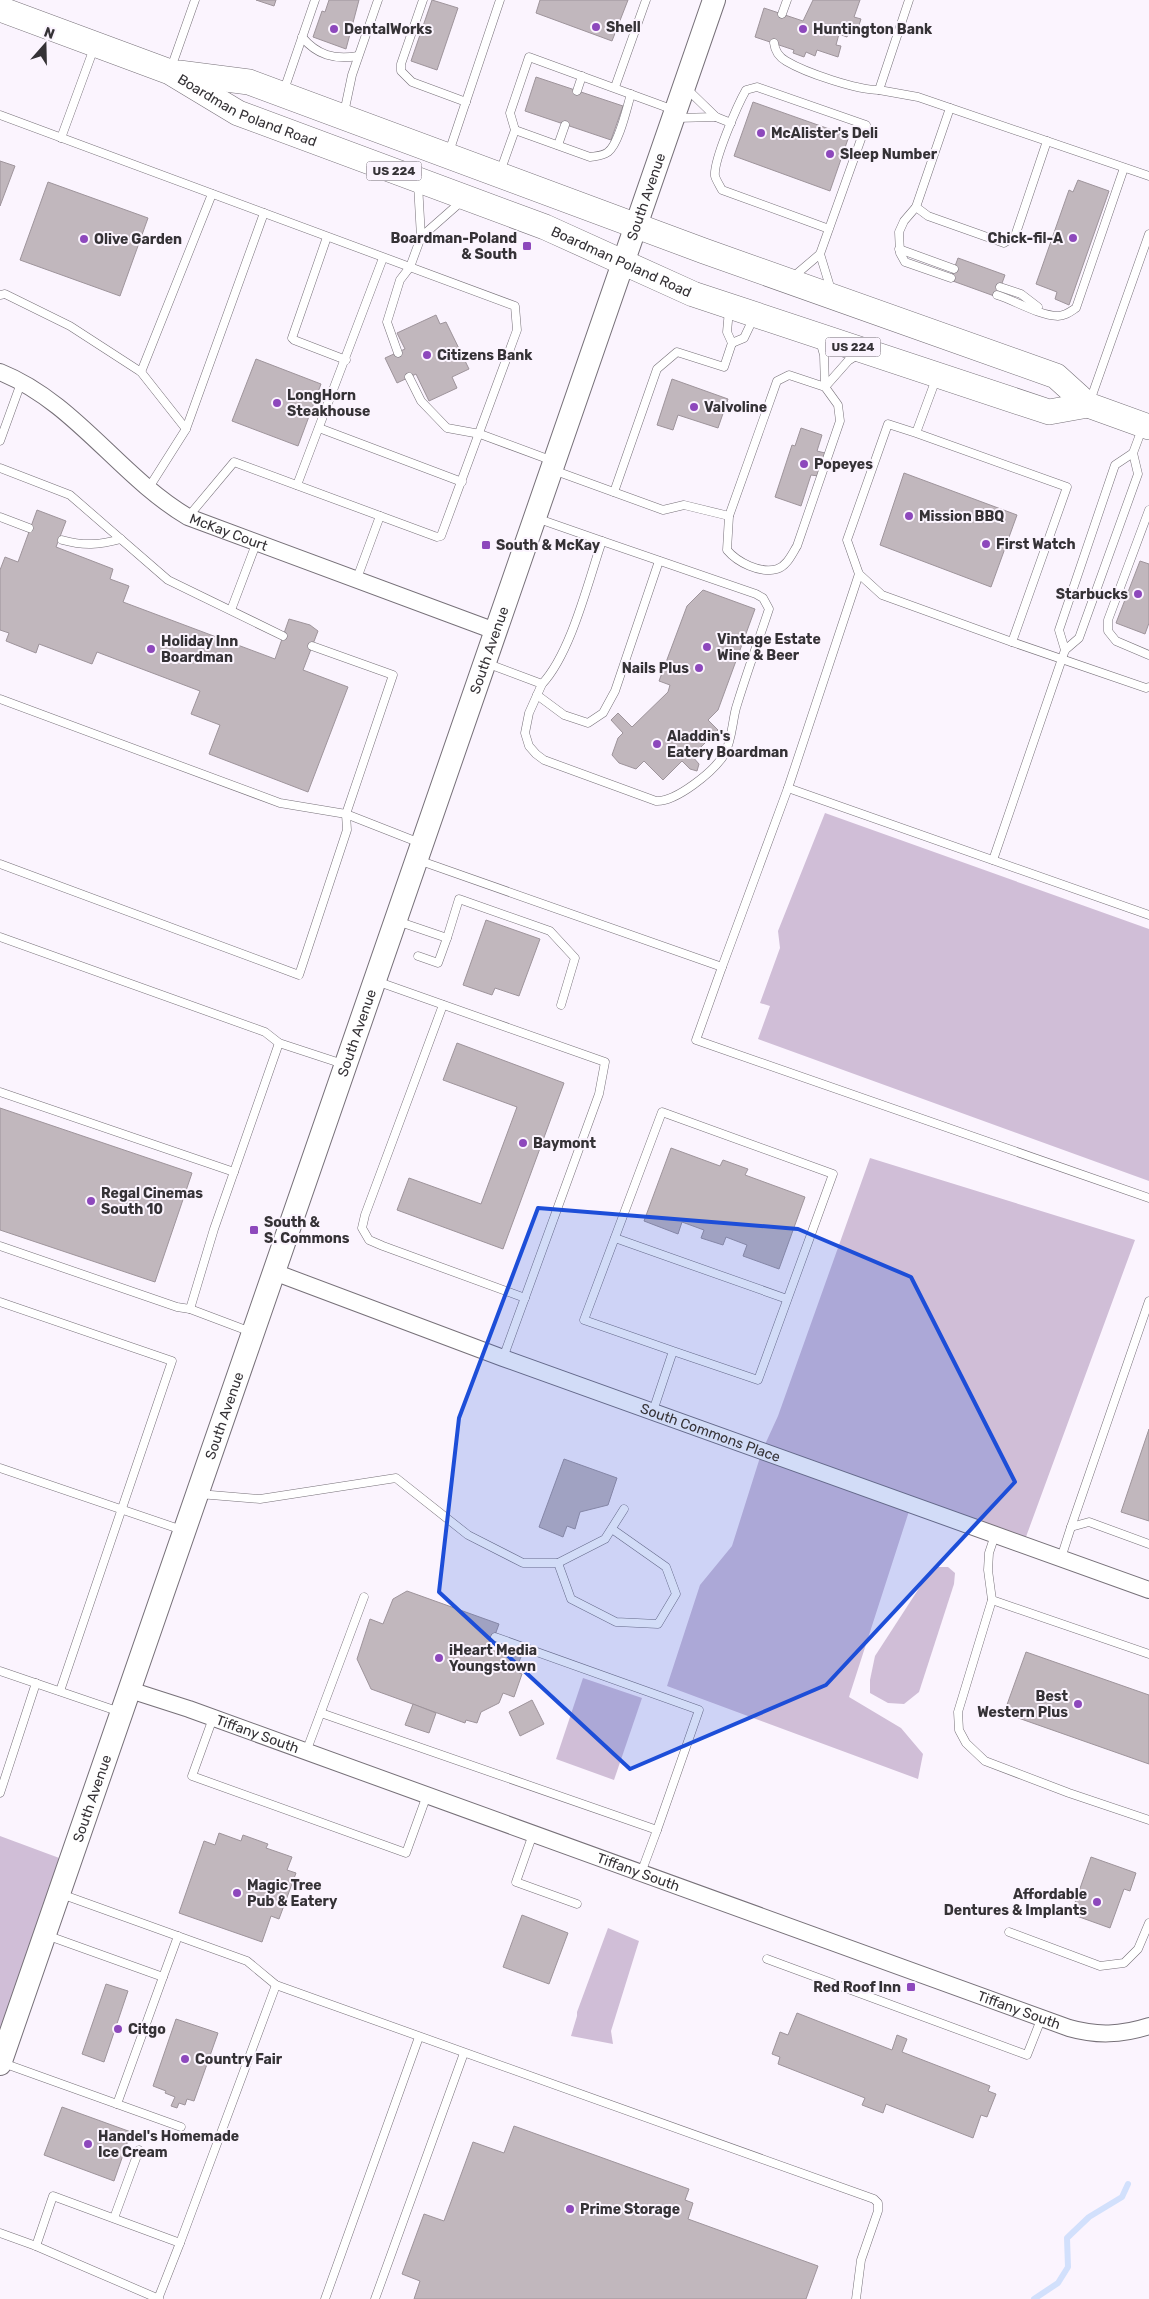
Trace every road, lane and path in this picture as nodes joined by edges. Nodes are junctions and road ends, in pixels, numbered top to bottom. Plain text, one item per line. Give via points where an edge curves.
1 (195, 0) edge
2 (315, 0) edge
3 (378, 0) edge
4 (423, 0) edge
5 (500, 0) edge
6 (646, 0) edge
7 (714, 0) edge
8 (787, 0) edge
9 (909, 0) edge
10 (0, 9) edge
11 (782, 14) dead end
12 (302, 36) junction
13 (774, 43) dead end
14 (95, 44) junction
15 (358, 56) junction
16 (170, 72) junction
17 (582, 76) junction
18 (684, 86) junction
19 (615, 87) junction
20 (577, 90) dead end
21 (879, 90) junction
22 (631, 94) junction
23 (282, 95) junction
24 (466, 102) junction
25 (950, 108) junction
26 (675, 114) junction
27 (0, 115) edge
28 (343, 117) junction
29 (716, 118) junction
30 (731, 123) junction
31 (565, 125) dead end
32 (515, 130) junction
33 (61, 138) junction
34 (1047, 141) junction
35 (558, 145) junction
36 (448, 156) junction
37 (1124, 168) junction
38 (499, 175) junction
39 (1149, 176) edge
40 (418, 180) junction
41 (212, 194) junction
42 (466, 198) junction
43 (916, 207) junction
44 (264, 213) junction
45 (635, 225) junction
46 (829, 230) junction
47 (1149, 234) edge
48 (327, 237) junction
49 (421, 237) junction
50 (899, 249) junction
51 (820, 254) junction
52 (383, 258) junction
53 (622, 262) junction
54 (410, 267) junction
55 (954, 269) dead end
56 (951, 278) dead end
57 (789, 281) junction
58 (1000, 286) dead end
59 (0, 295) edge
60 (997, 295) dead end
61 (832, 297) junction
62 (729, 306) junction
63 (1044, 313) junction
64 (755, 314) junction
65 (818, 335) junction
66 (732, 343) junction
67 (864, 350) junction
68 (398, 352) dead end
69 (346, 360) junction
70 (0, 372) edge
71 (141, 372) junction
72 (938, 375) junction
73 (410, 377) dead end
74 (21, 383) junction
75 (825, 387) junction
76 (1088, 405) junction
77 (1146, 426) edge
78 (319, 428) junction
79 (186, 429) junction
80 (916, 433) junction
81 (480, 434) junction
82 (0, 441) edge
83 (1133, 453) junction
84 (552, 465) junction
85 (0, 468) edge
86 (462, 482) junction
87 (297, 485) junction
88 (148, 490) junction
89 (614, 492) junction
90 (1149, 510) edge
91 (0, 516) edge
92 (380, 516) junction
93 (729, 516) junction
94 (188, 517) junction
95 (534, 517) junction
96 (29, 528) dead end
97 (121, 539) junction
98 (62, 540) dead end
99 (602, 541) junction
100 (256, 544) junction
101 (659, 561) junction
102 (859, 574) junction
103 (356, 581) junction
104 (231, 610) junction
105 (495, 631) junction
106 (283, 636) dead end
107 (1012, 642) junction
108 (312, 646) dead end
109 (1064, 654) junction
110 (1149, 655) edge
111 (484, 663) junction
112 (542, 684) junction
113 (1149, 687) edge
114 (537, 695) junction
115 (0, 699) edge
116 (788, 788) junction
117 (346, 814) junction
118 (419, 851) junction
119 (993, 860) junction
120 (0, 864) edge
121 (1149, 915) edge
122 (395, 920) junction
123 (0, 937) edge
124 (447, 938) junction
125 (418, 956) dead end
126 (722, 967) junction
127 (374, 980) junction
128 (444, 1005) junction
129 (561, 1005) dead end
130 (279, 1042) junction
131 (345, 1064) junction
132 (0, 1092) edge
133 (234, 1172) junction
134 (1149, 1198) edge
135 (615, 1238) junction
136 (0, 1246) edge
137 (274, 1272) junction
138 (525, 1298) junction
139 (787, 1299) junction
140 (1149, 1301) edge
141 (0, 1302) edge
142 (190, 1309) junction
143 (252, 1332) junction
144 (673, 1351) junction
145 (504, 1358) junction
146 (652, 1411) junction
147 (0, 1468) edge
148 (197, 1493) junction
149 (122, 1509) junction
150 (624, 1509) dead end
151 (612, 1528) junction
152 (1071, 1528) junction
153 (184, 1531) junction
154 (995, 1534) junction
155 (1149, 1544) edge
156 (1061, 1558) junction
157 (558, 1563) junction
158 (1149, 1590) edge
159 (364, 1597) dead end
160 (992, 1600) junction
161 (495, 1637) dead end
162 (1149, 1654) edge
163 (0, 1671) edge
164 (36, 1683) junction
165 (130, 1690) junction
166 (60, 1691) junction
167 (122, 1712) junction
168 (321, 1713) junction
169 (213, 1718) junction
170 (306, 1752) junction
171 (0, 1793) edge
172 (427, 1795) junction
173 (1149, 1820) edge
174 (658, 1830) junction
175 (533, 1834) junction
176 (641, 1873) junction
177 (59, 1893) junction
178 (576, 1904) dead end
179 (1149, 1922) edge
180 (1009, 1932) dead end
181 (45, 1935) junction
182 (178, 1936) junction
183 (767, 1959) dead end
184 (163, 1977) junction
185 (276, 1985) junction
186 (1042, 2017) junction
187 (1149, 2026) edge
188 (419, 2037) junction
189 (464, 2053) junction
190 (0, 2063) edge
191 (118, 2104) junction
192 (181, 2127) dead end
193 (139, 2150) dead end
194 (114, 2218) junction
195 (0, 2233) edge
196 (180, 2244) junction
197 (36, 2246) junction
198 (159, 2299) edge
199 (325, 2299) edge
200 (375, 2299) edge
201 (856, 2299) edge

1 - 16 lane
2 - 12 lane
3 - 15 lane
4 - 24 lane via 401,71 412,82
5 - 24 lane
6 - 19 lane
7 - 18 main road, South Avenue
8 - 11 lane
9 - 21 lane
10 - 14 main road, Boardman Poland Road / US 224
12 - 15 lane via 312,48 325,55 342,59
12 - 23 lane
13 - 21 lane via 775,52 786,61 851,86
14 - 16 main road, Boardman Poland Road / US 224
14 - 33 lane
15 - 28 lane
16 - 23 main road, Boardman Poland Road / US 224 via 248,82
16 - 40 main road, Boardman Poland Road / US 224 via 238,113
17 - 19 lane
17 - 20 lane
17 - 32 lane via 529,57 510,113
18 - 26 main road, South Avenue
18 - 29 lane
19 - 22 lane
21 - 25 lane via 918,97
22 - 26 lane
22 - 35 lane via 610,151 590,157
23 - 28 main road, Boardman Poland Road / US 224
24 - 36 lane
25 - 34 lane
25 - 43 lane
26 - 29 lane
26 - 45 main road, South Avenue
27 - 33 lane
28 - 36 main road, Boardman Poland Road / US 224
29 - 30 lane
30 - 46 lane via 715,175 722,190
30 - 46 lane via 746,90 757,87 866,125
31 - 35 lane
32 - 35 lane
32 - 38 lane
33 - 41 lane
34 - 37 lane
34 - 43 lane via 1014,236 1004,243 928,216
36 - 38 main road, Boardman Poland Road / US 224
37 - 39 lane
37 - 63 lane via 1076,308 1059,316
38 - 45 main road, Boardman Poland Road / US 224
40 - 42 main road, Boardman Poland Road / US 224
40 - 49 lane
41 - 44 lane
41 - 71 lane
42 - 49 lane
42 - 53 main road, Boardman Poland Road / US 224 via 544,227
43 - 50 lane via 899,232
44 - 48 lane
44 - 79 lane
45 - 53 main road, South Avenue
45 - 57 main road, Boardman Poland Road / US 224
46 - 51 lane
47 - 76 lane
48 - 52 lane
48 - 69 lane via 292,334 294,340
49 - 54 lane
50 - 55 lane
50 - 56 lane via 905,262
51 - 57 lane
51 - 61 lane
52 - 54 lane
52 - 69 lane
53 - 62 main road, Boardman Poland Road / US 224 via 692,294
53 - 84 main road, South Avenue
54 - 68 lane via 400,280 387,322
54 - 81 lane via 515,306 518,330
57 - 61 main road, Boardman Poland Road / US 224
58 - 63 lane via 1021,294
59 - 71 lane via 5,294 70,326
60 - 63 lane
61 - 76 main road, Boardman Poland Road / US 224 via 1056,376
62 - 64 main road, Boardman Poland Road / US 224
62 - 66 lane via 727,332
64 - 65 main road, Boardman Poland Road / US 224
64 - 66 lane via 744,338
65 - 67 main road, Boardman Poland Road / US 224
65 - 75 lane via 824,355
66 - 89 lane via 724,367 677,352 657,369
67 - 72 main road, Boardman Poland Road / US 224
67 - 75 lane via 848,361
69 - 78 lane
70 - 74 street, McKay Court
71 - 79 lane
72 - 76 main road, Boardman Poland Road / US 224 via 1049,412
72 - 80 lane
73 - 81 lane via 421,401 447,428
74 - 82 lane
74 - 88 street, McKay Court via 68,415
75 - 93 lane via 789,375 777,381
75 - 93 lane via 838,405 840,421 790,560 777,569 763,570 735,560 727,550
76 - 77 main road, Boardman Poland Road / US 224
77 - 83 lane
78 - 86 lane
78 - 87 lane
79 - 88 lane
80 - 102 lane via 888,424 847,540
80 - 107 lane via 1067,487
81 - 84 lane
81 - 86 lane
83 - 109 lane via 1138,474 1079,638
83 - 109 lane via 1115,465 1059,630
84 - 89 lane
84 - 95 main road, South Avenue
85 - 97 lane via 70,494
86 - 92 lane via 441,536
87 - 92 lane
87 - 94 lane via 234,462
88 - 94 street, McKay Court
89 - 93 lane via 663,510 684,505
90 - 110 lane via 1108,620 1108,630 1116,640
91 - 96 lane
92 - 103 lane
94 - 100 street, McKay Court
95 - 99 lane
95 - 105 main road, South Avenue
97 - 98 lane via 100,545
97 - 104 lane via 168,580
99 - 101 lane
99 - 112 lane via 566,646
100 - 103 street, McKay Court
100 - 104 lane
101 - 114 lane via 615,691 603,713 588,724 564,715
101 - 114 lane via 756,594 763,598 769,610 739,700 731,736 724,755 712,770 678,795 656,801 544,760 528,746 525,733
102 - 107 lane via 882,595
102 - 116 lane
103 - 105 street, McKay Court
104 - 106 lane
105 - 111 main road, South Avenue
107 - 109 lane
108 - 117 lane via 393,675
109 - 113 lane
109 - 119 lane
111 - 112 lane
111 - 118 main road, South Avenue
112 - 114 lane
115 - 117 lane via 280,803
116 - 119 lane
116 - 126 lane
117 - 118 lane
117 - 120 lane via 347,830 299,974
118 - 122 main road, South Avenue
118 - 126 lane
119 - 121 lane
122 - 124 lane
122 - 127 main road, South Avenue
123 - 130 lane via 265,1032
124 - 125 lane via 438,962
124 - 129 lane via 459,899 550,931 575,958
126 - 134 lane via 696,1040
127 - 128 lane
127 - 131 main road, South Avenue
128 - 138 lane via 362,1228 370,1240 383,1246
128 - 138 lane via 605,1062 599,1094
130 - 131 lane
130 - 133 lane
131 - 137 main road, South Avenue
132 - 133 lane
133 - 142 lane
135 - 139 lane
135 - 139 lane via 662,1112 833,1174
135 - 144 lane via 584,1320
136 - 142 lane
137 - 143 main road, South Avenue
137 - 145 street, South Commons Place
138 - 145 lane
139 - 144 lane via 758,1380
140 - 152 lane
141 - 149 lane via 172,1361
142 - 143 lane
143 - 148 main road, South Avenue
144 - 146 lane
145 - 146 street, South Commons Place
146 - 154 street, South Commons Place
147 - 149 lane
148 - 153 main road, South Avenue
148 - 157 lane via 260,1499 396,1478 476,1539 523,1564
149 - 153 lane
149 - 166 lane
150 - 151 lane
151 - 157 lane via 605,1540
151 - 157 lane via 666,1567 676,1594 658,1624 616,1622 571,1599
152 - 155 lane via 1089,1522
152 - 156 lane
153 - 165 main road, South Avenue
154 - 156 street, South Commons Place
154 - 160 lane via 988,1570
156 - 158 street, South Commons Place
159 - 168 lane
160 - 162 lane
160 - 173 lane via 958,1712 959,1730 966,1743 985,1761
161 - 174 lane via 699,1710
163 - 164 lane
164 - 166 lane
164 - 171 lane
165 - 167 main road, South Avenue
165 - 169 street, Tiffany South
166 - 167 lane
167 - 177 main road, South Avenue
168 - 170 lane
168 - 174 lane
169 - 170 street, Tiffany South
169 - 172 lane via 192,1776 406,1853
170 - 172 street, Tiffany South
172 - 175 street, Tiffany South
174 - 176 lane
175 - 176 street, Tiffany South
175 - 178 lane via 516,1882
176 - 186 street, Tiffany South
177 - 181 main road, South Avenue
177 - 182 lane
179 - 180 lane via 1138,1949 1124,1962 1100,1966
181 - 184 lane
181 - 190 main road, South Avenue
182 - 184 lane
182 - 185 lane via 247,1961
183 - 186 lane via 1027,2054
184 - 191 lane
185 - 188 lane
185 - 196 lane
186 - 187 street, Tiffany South via 1082,2031 1111,2034
188 - 189 lane
188 - 199 lane
189 - 200 lane
189 - 201 lane via 874,2199 878,2203 878,2211 860,2260
190 - 191 lane
191 - 192 lane
193 - 194 lane
194 - 196 lane
194 - 197 lane via 53,2196
195 - 197 lane
196 - 198 lane
197 - 198 lane

